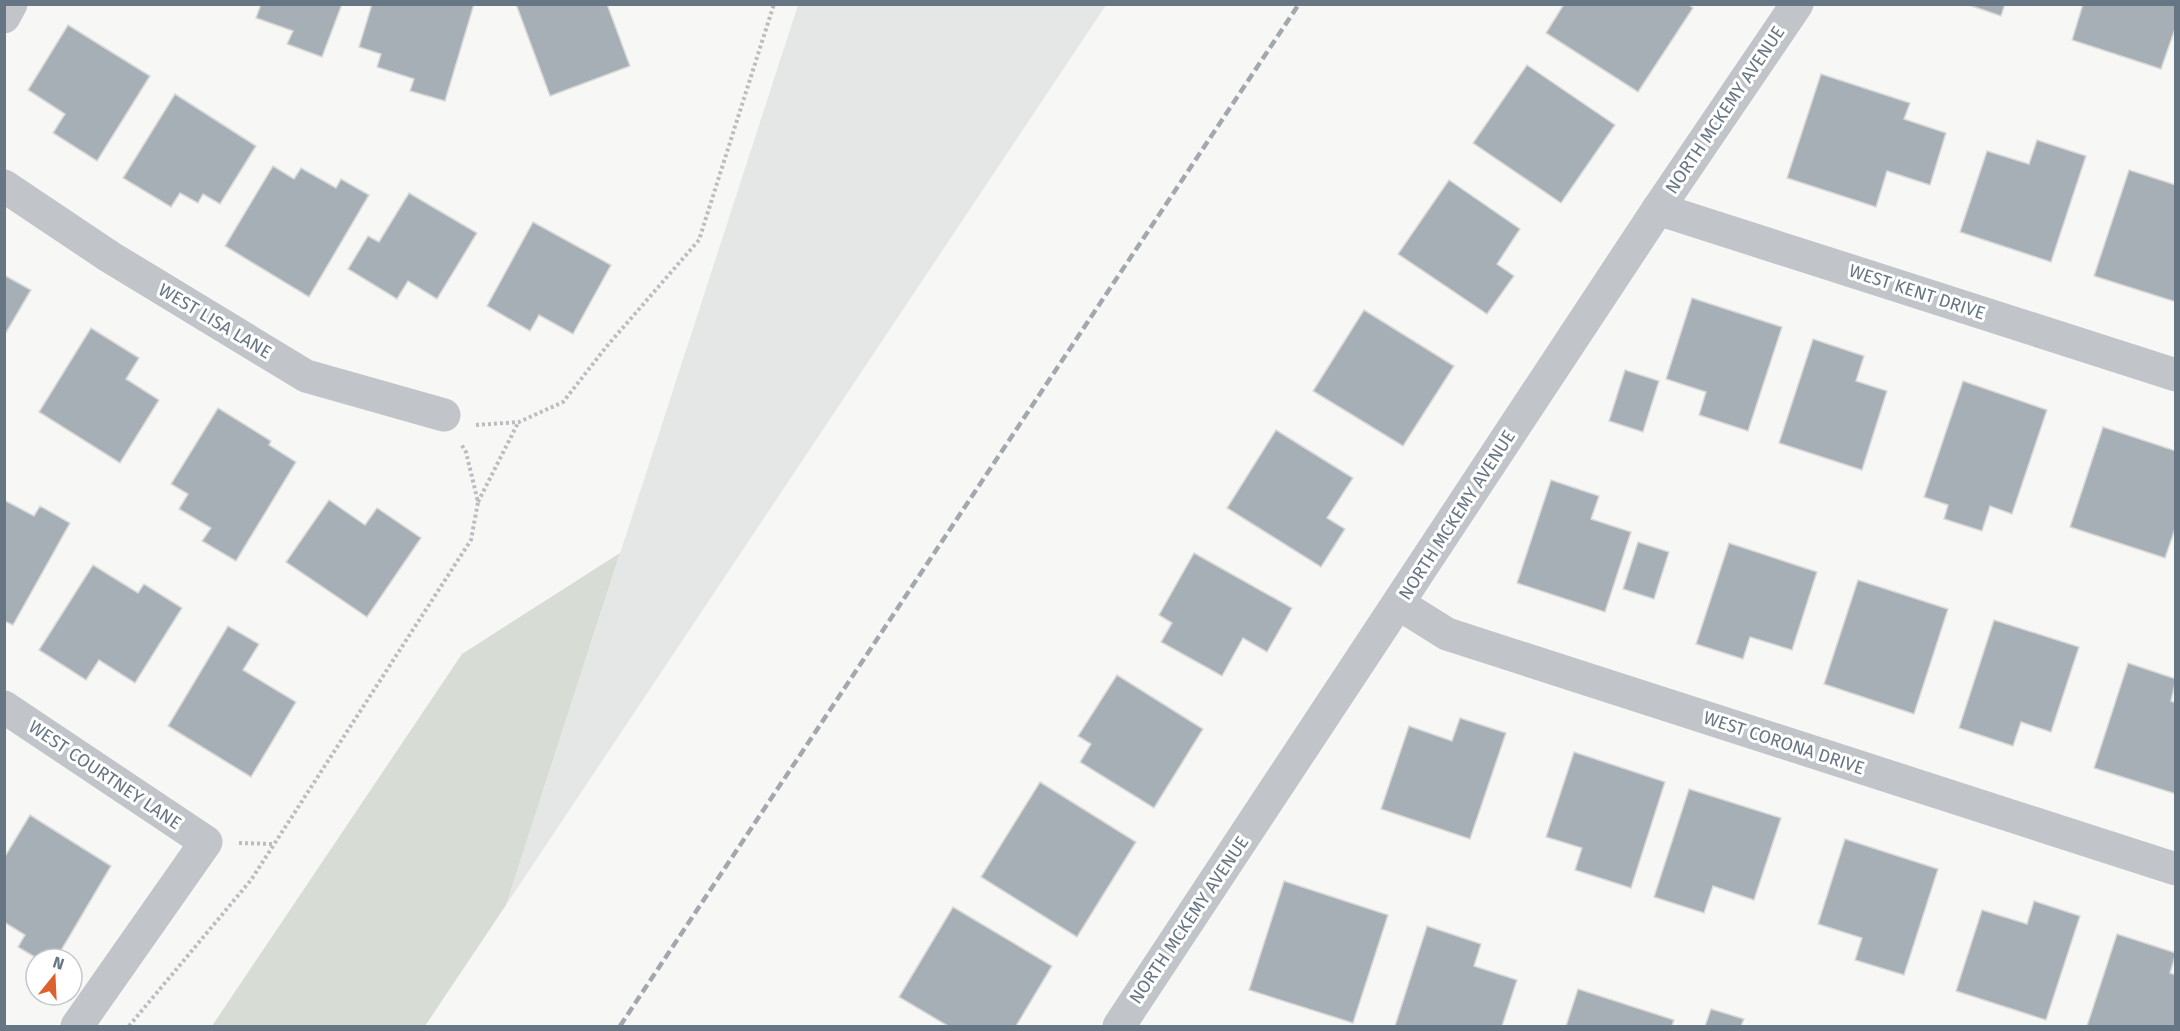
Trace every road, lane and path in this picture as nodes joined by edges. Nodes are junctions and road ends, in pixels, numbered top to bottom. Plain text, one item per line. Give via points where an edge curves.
1 (11, 4) edge
2 (774, 4) edge
3 (1797, 4) edge
4 (4, 16) edge
5 (4, 186) edge
6 (1658, 209) junction
7 (2175, 375) edge
8 (444, 415) junction
9 (519, 422) junction
10 (478, 502) junction
11 (1399, 604) junction
12 (4, 707) edge
13 (2175, 869) edge
14 (76, 1026) edge
15 (129, 1026) edge
16 (1119, 1026) edge

1 - 4 street
2 - 9 path via 699,240 563,402
3 - 6 street, NORTH MCKEMY AVENUE
5 - 8 street, WEST LISA LANE via 110,257 306,376
6 - 7 street, WEST KENT DRIVE
6 - 11 street, NORTH MCKEMY AVENUE
8 - 9 path via 478,426
8 - 10 path via 466,452
9 - 10 path
10 - 15 path via 471,540 251,879
11 - 13 street, WEST CORONA DRIVE via 1447,634
11 - 16 street, NORTH MCKEMY AVENUE
12 - 14 street, WEST COURTNEY LANE via 206,842

